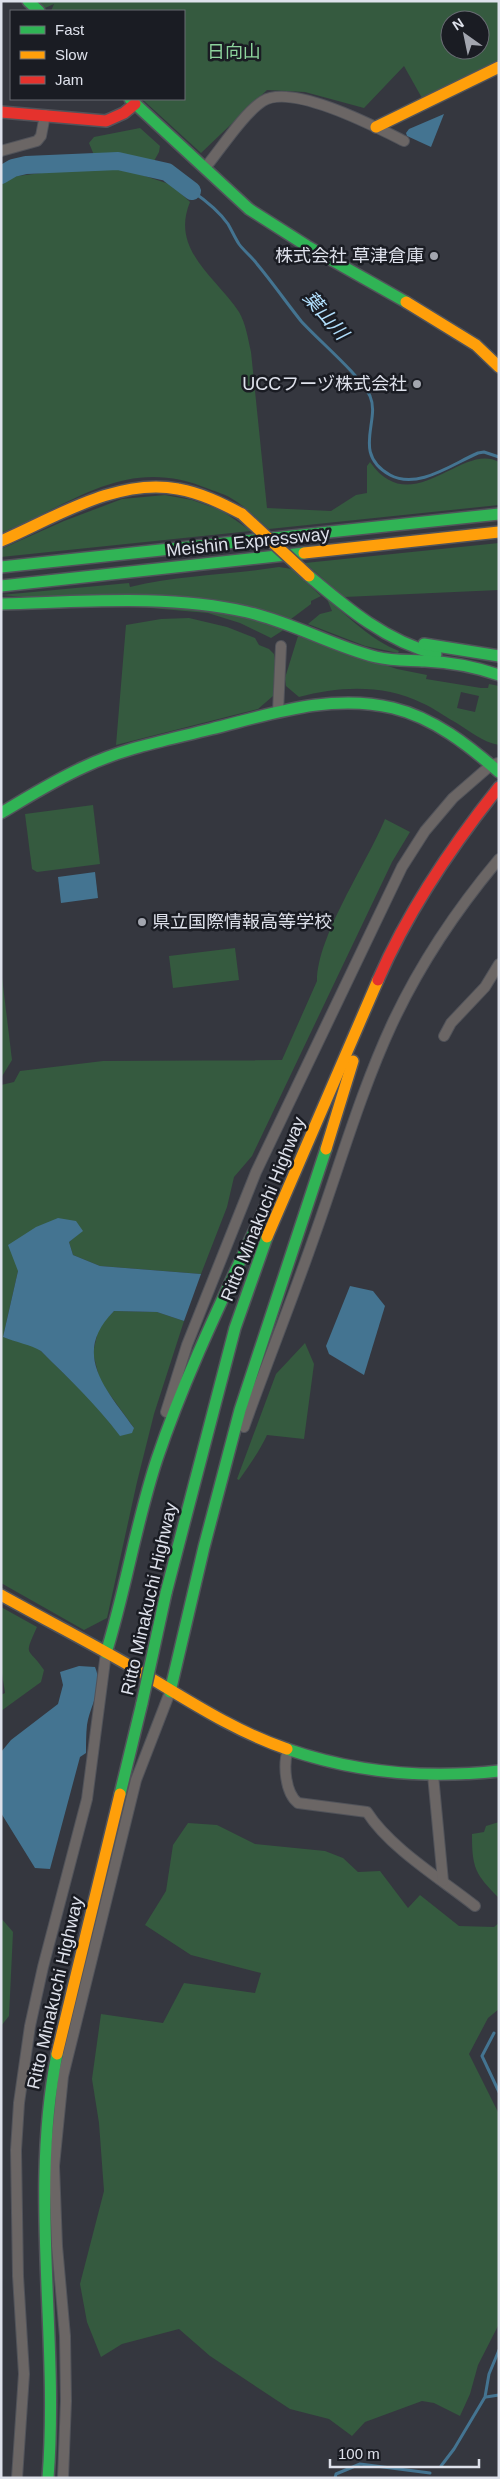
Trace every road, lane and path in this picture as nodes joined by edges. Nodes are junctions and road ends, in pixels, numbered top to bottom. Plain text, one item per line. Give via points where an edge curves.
1 (28, 1) edge
2 (38, 10) edge
3 (499, 67) edge
4 (133, 101) edge
5 (1, 112) edge
6 (45, 115) junction
7 (376, 127) junction
8 (404, 141) dead end
9 (1, 151) edge
10 (205, 168) junction
11 (499, 366) edge
12 (499, 514) edge
13 (499, 532) edge
14 (1, 541) edge
15 (1, 567) edge
16 (1, 586) edge
17 (1, 604) edge
18 (396, 639) junction
19 (281, 646) dead end
20 (499, 656) edge
21 (395, 662) junction
22 (499, 663) edge
23 (499, 675) edge
24 (499, 682) edge
25 (278, 712) junction
26 (496, 767) edge
27 (499, 787) edge
28 (1, 813) edge
29 (499, 859) edge
30 (499, 964) edge
31 (374, 988) junction
32 (444, 1036) dead end
33 (292, 1149) dead end
34 (271, 1194) dead end
35 (157, 1460) junction
36 (226, 1460) junction
37 (1, 1595) edge
38 (106, 1652) junction
39 (170, 1692) junction
40 (288, 1750) junction
41 (499, 1771) edge
42 (433, 1775) junction
43 (443, 1881) junction
44 (475, 1906) dead end
45 (17, 2478) edge
46 (48, 2478) edge
47 (63, 2478) edge

1 - 2 main road
3 - 7 main road
4 - 6 main road via 124,113 106,121
4 - 10 main road
5 - 6 main road
6 - 9 street via 41,136 37,140
7 - 8 street
7 - 10 street via 338,109 298,99 271,97 249,114
10 - 11 main road via 248,209 442,322
12 - 15 main road, Meishin Expressway
13 - 16 main road, Meishin Expressway
14 - 18 main road, bridge via 83,504 136,488 160,486 210,496 242,514 348,608
17 - 21 main road via 90,601 180,603 245,612
18 - 20 main road
18 - 22 main road via 416,650
19 - 25 street
21 - 23 main road via 424,661
21 - 24 main road
25 - 26 main road via 325,703 358,702 392,707 440,727
25 - 28 main road via 112,756
26 - 35 street via 453,798 424,831 394,885 256,1172 187,1345 170,1396
27 - 31 main road, Ritto Minakuchi Highway via 429,881
29 - 36 street via 448,926 392,1024 237,1446
30 - 32 street
31 - 33 main road
31 - 36 main road via 309,1206
31 - 46 main road, Ritto Minakuchi Highway, bridge via 271,1224 235,1328 166,1592 54,2065 43,2177 44,2251 53,2384
34 - 35 main road via 218,1310
35 - 38 main road
36 - 39 main road
37 - 38 main road
38 - 39 main road
38 - 45 street via 87,1799 43,1967 30,2026 19,2103 16,2170 24,2374
39 - 40 main road via 231,1725
39 - 47 street via 136,1780 63,2076 54,2166 65,2336
40 - 42 main road via 371,1771
40 - 43 street via 284,1761 292,1798 298,1803 367,1812 404,1850
41 - 42 main road
42 - 43 street
43 - 44 street

